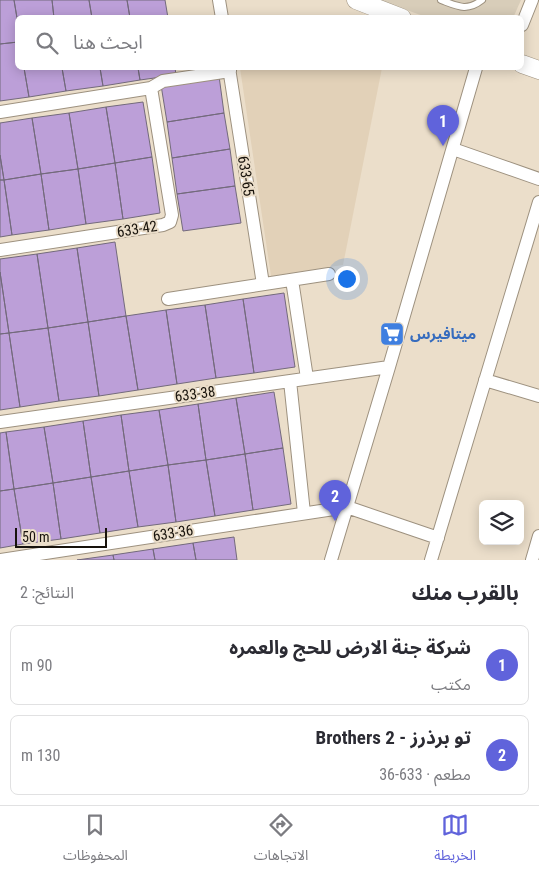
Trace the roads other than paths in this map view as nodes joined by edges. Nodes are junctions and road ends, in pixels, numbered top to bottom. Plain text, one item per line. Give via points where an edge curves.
1 (219, 0) edge
2 (356, 0) edge
3 (441, 0) edge
4 (482, 0) edge
5 (532, 0) edge
6 (222, 15) edge
7 (394, 15) edge
8 (524, 20) edge
9 (524, 65) edge
10 (224, 70) edge
11 (230, 70) edge
12 (475, 70) edge
13 (539, 70) edge
14 (151, 88) junction
15 (0, 112) edge
16 (453, 149) junction
17 (539, 179) edge
18 (539, 202) edge
19 (0, 250) edge
20 (330, 274) dead end
21 (292, 280) junction
22 (262, 284) junction
23 (168, 299) dead end
24 (389, 367) junction
25 (307, 378) junction
26 (485, 380) junction
27 (290, 381) junction
28 (539, 396) edge
29 (0, 422) edge
30 (347, 507) junction
31 (304, 513) junction
32 (539, 536) edge
33 (438, 538) junction
34 (0, 560) edge
35 (331, 560) edge
36 (431, 560) edge
37 (532, 560) edge

1 - 6 street
2 - 7 street
3 - 4 lane via 462,8
5 - 8 street
9 - 13 street
10 - 14 street via 163,81
11 - 22 street, 633-65
12 - 16 street
14 - 15 street
14 - 19 street, 633-42 via 172,215 170,222
16 - 17 street
16 - 24 street
18 - 26 street
20 - 21 street
21 - 22 street
21 - 25 street
22 - 23 street
24 - 25 street, 633-38
24 - 30 street
25 - 27 street, 633-38
26 - 28 street
26 - 33 street
27 - 29 street, 633-38
27 - 31 street
30 - 31 street, 633-36
30 - 33 street
30 - 35 street
31 - 34 street, 633-36
32 - 37 street
33 - 36 street

